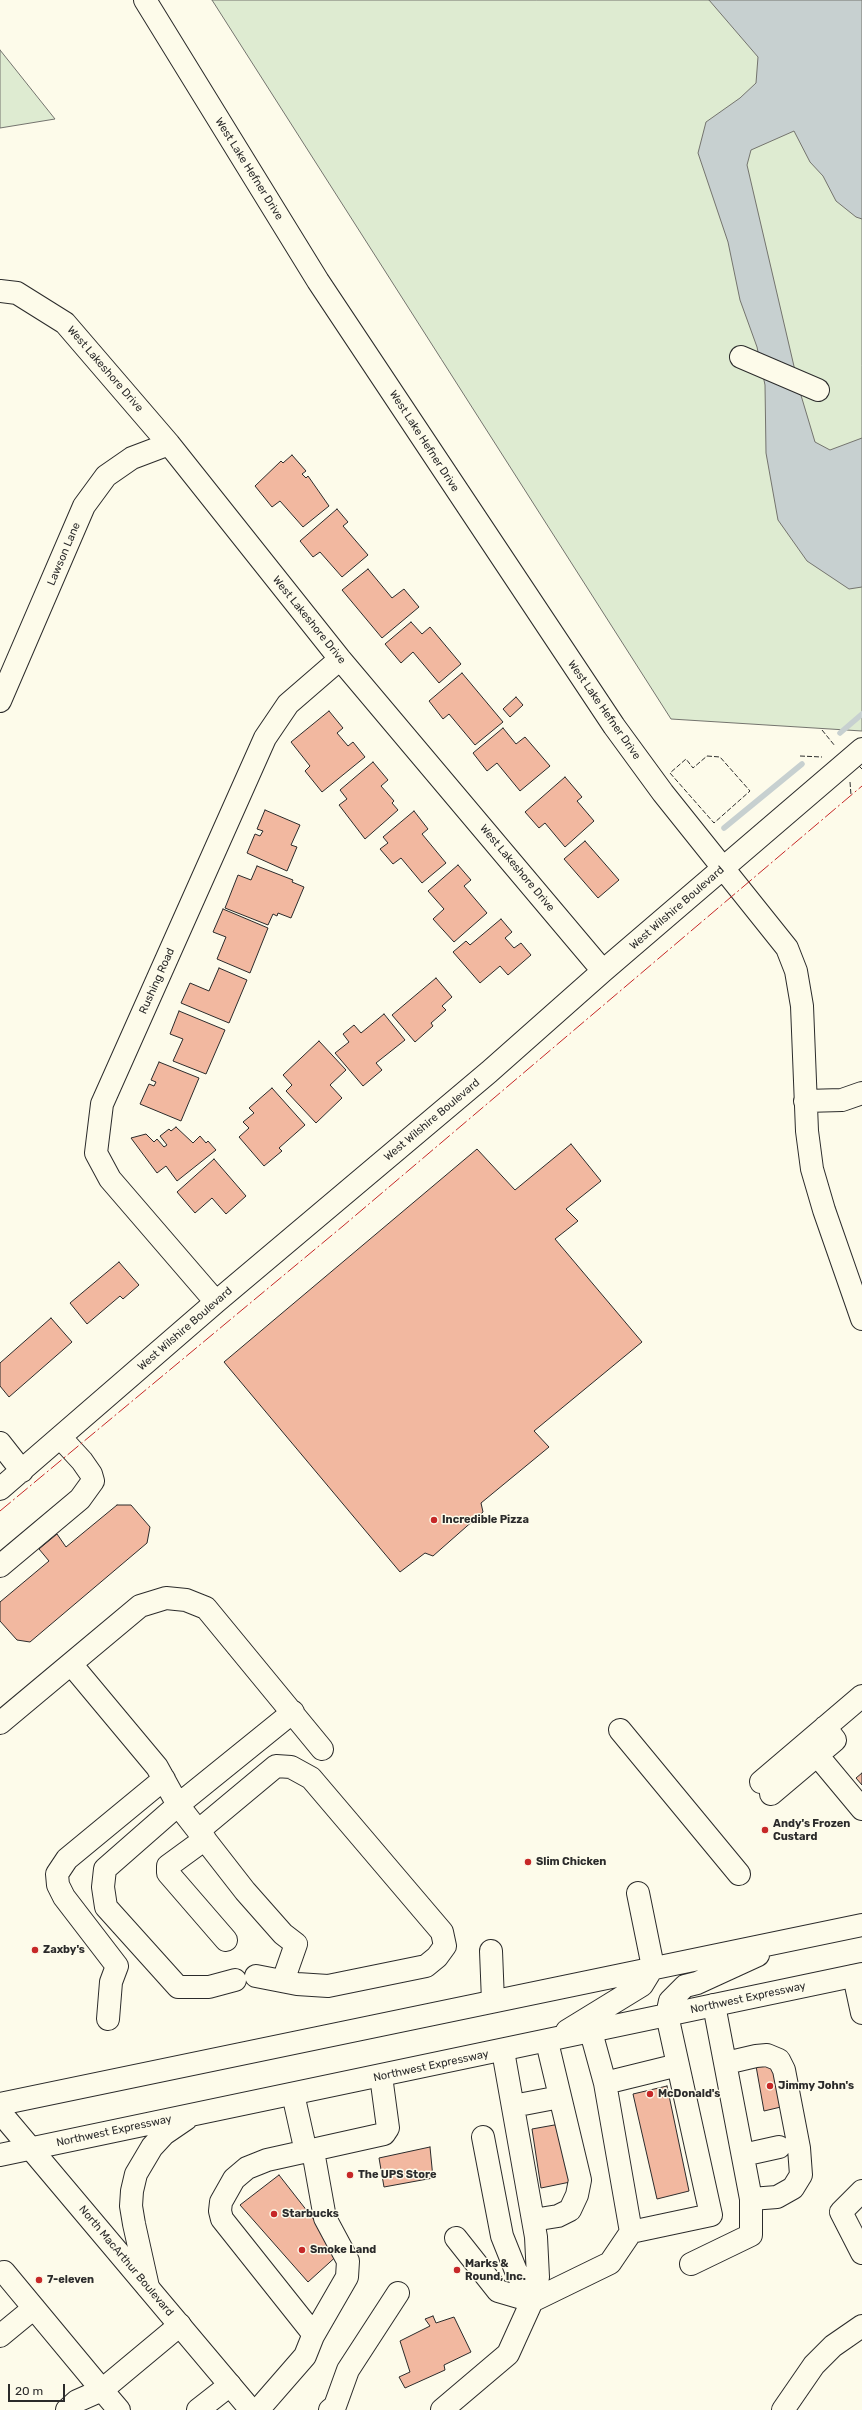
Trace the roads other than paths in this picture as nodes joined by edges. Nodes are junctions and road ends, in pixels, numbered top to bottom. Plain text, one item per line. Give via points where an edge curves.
1 (145, 0) edge
2 (0, 291) edge
3 (741, 357) dead end
4 (818, 390) dead end
5 (169, 444) junction
6 (340, 659) junction
7 (0, 701) edge
8 (862, 749) edge
9 (724, 868) junction
10 (603, 971) junction
11 (862, 1093) edge
12 (806, 1101) junction
13 (216, 1302) junction
14 (862, 1318) edge
15 (60, 1437) junction
16 (0, 1443) edge
17 (22, 1471) junction
18 (0, 1488) edge
19 (0, 1566) edge
20 (71, 1664) junction
21 (862, 1696) edge
22 (293, 1712) junction
23 (0, 1723) edge
24 (825, 1727) junction
25 (620, 1730) dead end
26 (256, 1742) junction
27 (322, 1748) dead end
28 (817, 1754) junction
29 (276, 1766) junction
30 (164, 1779) junction
31 (178, 1805) junction
32 (862, 1809) edge
33 (201, 1835) junction
34 (738, 1874) dead end
35 (638, 1893) dead end
36 (862, 1925) edge
37 (226, 1940) dead end
38 (788, 1940) junction
39 (491, 1951) dead end
40 (653, 1967) junction
41 (858, 1975) edge
42 (256, 1976) dead end
43 (235, 1980) dead end
44 (283, 1981) junction
45 (493, 2001) junction
46 (714, 2005) junction
47 (862, 2014) edge
48 (667, 2015) junction
49 (108, 2019) dead end
50 (591, 2032) junction
51 (547, 2042) junction
52 (503, 2051) junction
53 (726, 2063) junction
54 (678, 2065) junction
55 (381, 2076) junction
56 (605, 2083) junction
57 (293, 2094) junction
58 (560, 2097) junction
59 (0, 2104) edge
60 (513, 2106) junction
61 (0, 2112) edge
62 (192, 2115) junction
63 (483, 2137) dead end
64 (779, 2148) dead end
65 (31, 2149) junction
66 (309, 2152) junction
67 (0, 2155) edge
68 (743, 2155) junction
69 (862, 2191) edge
70 (751, 2199) junction
71 (533, 2220) junction
72 (631, 2232) junction
73 (456, 2238) dead end
74 (862, 2253) edge
75 (691, 2264) dead end
76 (0, 2273) edge
77 (148, 2287) junction
78 (398, 2292) dead end
79 (532, 2301) junction
80 (34, 2308) junction
81 (180, 2325) junction
82 (862, 2326) edge
83 (0, 2336) edge
84 (313, 2336) junction
85 (230, 2385) junction
86 (102, 2390) junction
87 (67, 2410) edge
88 (119, 2410) edge
89 (198, 2410) edge
90 (251, 2410) edge
91 (258, 2410) edge
92 (330, 2410) edge
93 (442, 2410) edge
94 (783, 2410) edge

1 - 9 main road, West Lake Hefner Drive via 318,281 477,522 614,726 663,793
2 - 5 main road, West Lakeshore Drive via 17,293 64,323
3 - 4 main road
5 - 6 main road, West Lakeshore Drive
5 - 7 main road, Lawson Lane via 132,458 106,476 84,506
6 - 10 main road, West Lakeshore Drive
6 - 13 main road, Rushing Road via 288,704 265,738 102,1104 96,1153 110,1179
8 - 9 main road, West Wilshire Boulevard
9 - 10 main road, West Wilshire Boulevard
9 - 12 main road, West Lake Hefner Drive via 787,948 791,959 802,1006
10 - 13 main road, West Wilshire Boulevard via 490,1072
11 - 12 main road via 842,1100
12 - 14 main road, West Lake Hefner Drive via 812,1169
13 - 15 main road, West Wilshire Boulevard
15 - 17 main road, West Wilshire Boulevard
15 - 19 main road via 91,1474 93,1481 89,1490
16 - 17 main road
17 - 18 main road, West Wilshire Boulevard
20 - 22 main road via 140,1606 166,1598 186,1600 206,1608
20 - 23 main road
20 - 30 main road via 157,1767
21 - 24 main road
22 - 26 main road
22 - 27 main road
24 - 28 main road via 835,1740
24 - 28 main road via 766,1788
25 - 34 main road
26 - 29 main road
26 - 31 main road
28 - 32 main road
29 - 33 main road
29 - 44 main road via 292,1767 311,1778 442,1932 445,1946 426,1966 328,1986
30 - 31 main road
30 - 49 main road via 67,1859 57,1874 58,1885 64,1897 116,1966 111,1982
31 - 33 main road
31 - 43 main road via 105,1869 103,1887 106,1907 178,1987 210,1987
33 - 37 main road via 168,1866 168,1873
33 - 44 main road via 255,1902 283,1934 296,1944
35 - 40 main road
36 - 38 main road
38 - 40 main road
38 - 48 main road via 697,1984 685,1986 670,2001
39 - 45 main road
40 - 45 main road
40 - 51 main road via 642,1986
41 - 46 main road, Northwest Expressway
41 - 47 main road
42 - 44 main road
45 - 59 main road
46 - 48 main road, Northwest Expressway
46 - 53 main road
48 - 50 main road, Northwest Expressway
48 - 54 main road
50 - 51 main road, Northwest Expressway
50 - 56 main road
51 - 52 main road, Northwest Expressway
51 - 58 main road
52 - 55 main road, Northwest Expressway
52 - 60 main road
53 - 68 main road
53 - 70 main road via 767,2055 779,2060 784,2070 799,2148 802,2175 793,2188 777,2197
54 - 56 main road
54 - 72 main road via 711,2215
55 - 57 main road, Northwest Expressway
55 - 66 main road via 388,2128 386,2132
56 - 72 main road
57 - 62 main road, Northwest Expressway
57 - 66 main road
58 - 60 main road
58 - 71 main road via 580,2180 577,2195 570,2210 558,2216
60 - 71 main road
61 - 65 main road, North MacArthur Boulevard
62 - 65 main road, Northwest Expressway
62 - 77 main road via 164,2134 152,2147 136,2174 131,2206
63 - 79 main road via 502,2236
64 - 68 main road
65 - 67 main road, Northwest Expressway
65 - 77 main road, North MacArthur Boulevard
66 - 84 main road via 325,2218 347,2258 348,2271
66 - 84 main road via 267,2160 247,2168 234,2179 227,2190 220,2211 222,2219
68 - 70 main road
69 - 74 main road via 841,2212
70 - 75 main road via 751,2235
71 - 79 main road via 538,2277
72 - 79 main road via 610,2263
73 - 79 main road via 498,2291
76 - 80 main road via 4,2272
77 - 81 main road, North MacArthur Boulevard
78 - 92 main road via 348,2370 335,2406
79 - 93 main road via 508,2354
80 - 83 main road
80 - 86 main road
81 - 85 main road, North MacArthur Boulevard
81 - 86 main road
82 - 94 main road via 833,2346 814,2365
84 - 91 main road via 305,2356
85 - 89 main road
85 - 90 main road, North MacArthur Boulevard
86 - 87 main road via 77,2401
86 - 88 main road

